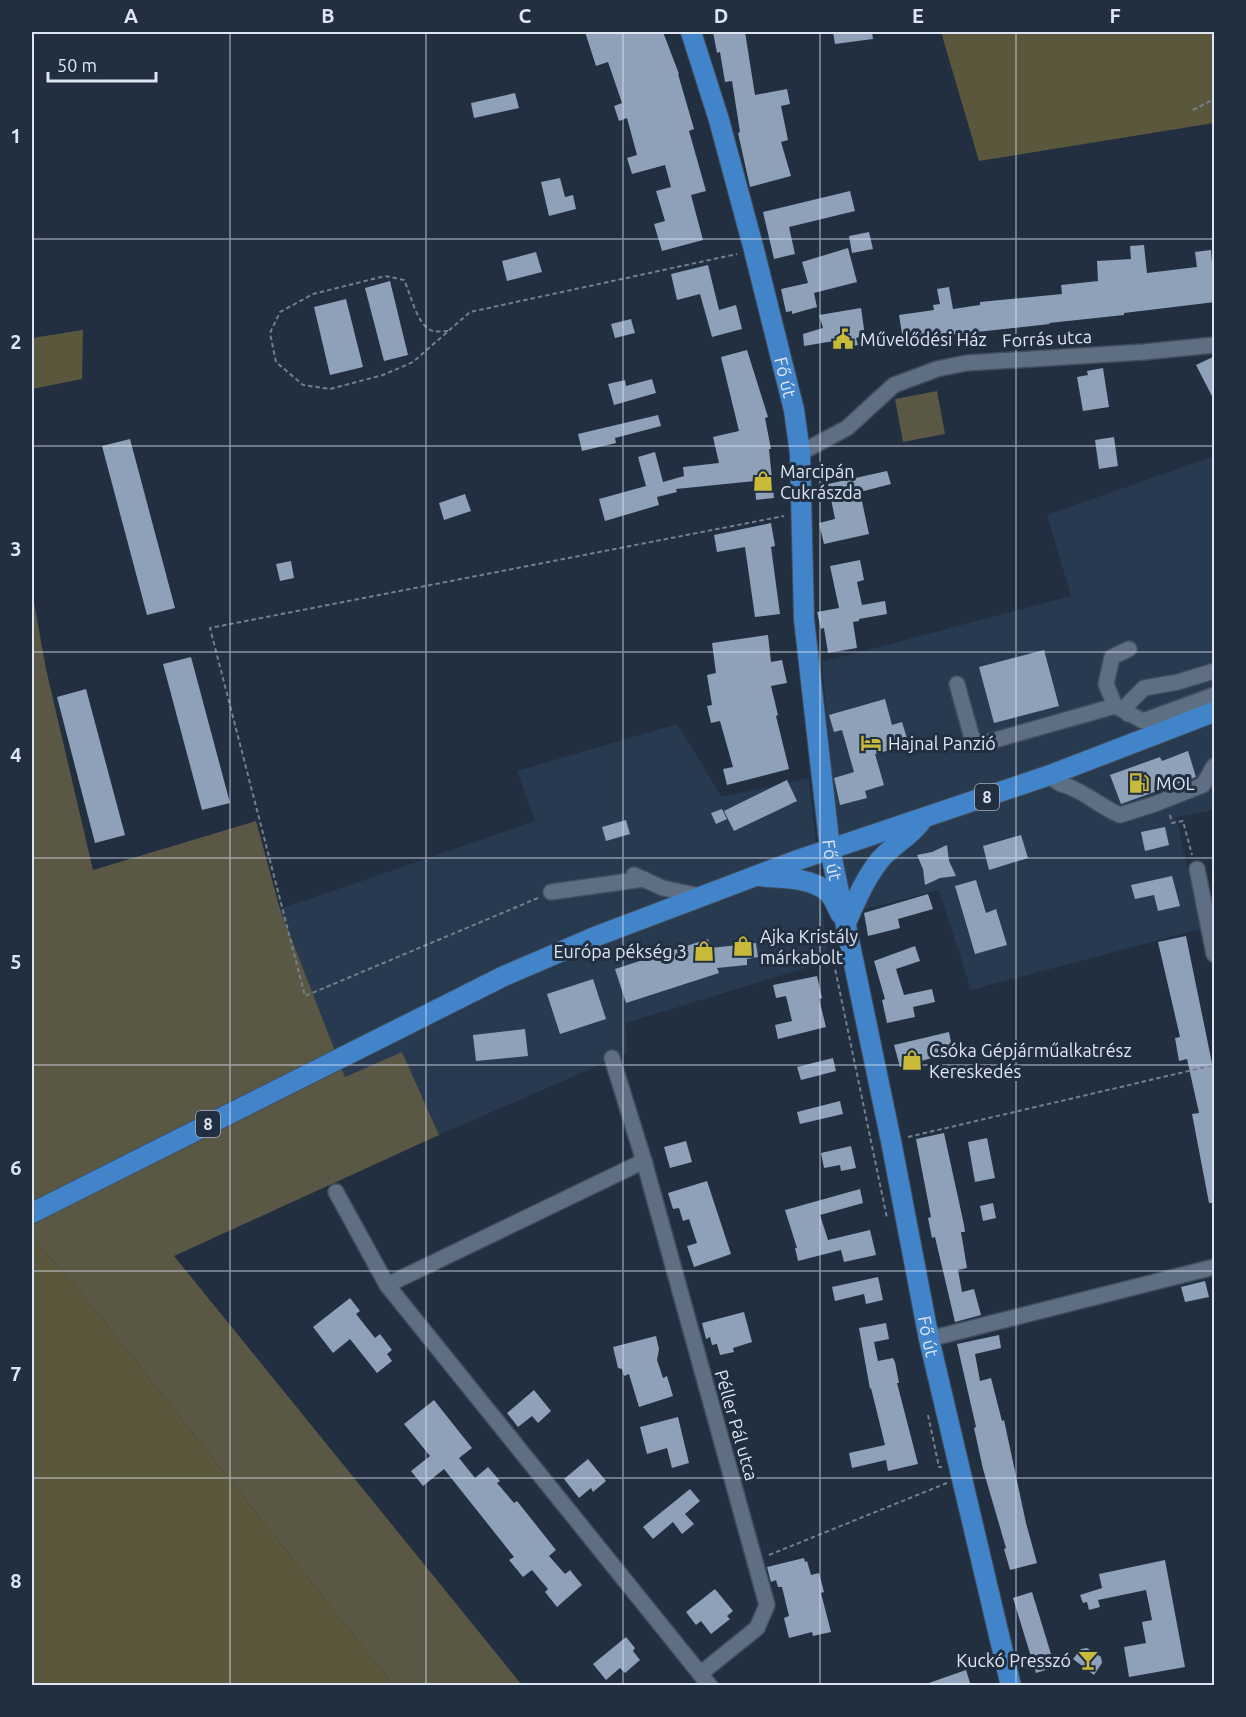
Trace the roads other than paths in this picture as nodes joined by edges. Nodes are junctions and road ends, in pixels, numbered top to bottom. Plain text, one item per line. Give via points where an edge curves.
1 (692, 32) edge
2 (1215, 345) edge
3 (800, 453) junction
4 (1129, 649) dead end
5 (1215, 671) edge
6 (957, 684) dead end
7 (1215, 695) edge
8 (1122, 710) junction
9 (1215, 712) edge
10 (1215, 766) edge
11 (1050, 775) junction
12 (923, 819) junction
13 (830, 849) junction
14 (1197, 869) road end
15 (756, 876) junction
16 (551, 892) road end
17 (700, 896) junction
18 (846, 923) junction
19 (1215, 954) edge
20 (612, 1058) dead end
21 (644, 1161) junction
22 (336, 1192) dead end
23 (32, 1212) edge
24 (1215, 1268) edge
25 (387, 1286) junction
26 (929, 1339) junction
27 (705, 1680) edge
28 (1011, 1686) edge

1 - 3 main road, Fő út via 754,250 791,399
2 - 3 street, Forrás utca via 966,363 937,369 894,385 847,428
3 - 13 main road, Fő út via 804,619
4 - 8 street via 1112,657 1106,684
5 - 8 street via 1144,688
6 - 8 street via 972,738 981,744
7 - 8 street via 1143,721
9 - 11 main road, 8
10 - 11 street via 1203,785 1120,815 1073,788 1059,785
11 - 12 main road, 8
12 - 13 main road, 8
12 - 18 main road via 879,861
13 - 15 main road, 8
13 - 18 main road, Fő út
14 - 19 street
15 - 17 main road, 8
15 - 18 main road via 813,884 828,893
16 - 17 street via 639,877 663,888
17 - 23 main road, 8 via 504,976
18 - 26 main road, Fő út
20 - 21 street, Péller Pál utca
21 - 25 street
21 - 27 street, Péller Pál utca via 767,1605 757,1628
22 - 25 street, Péller Pál utca
24 - 26 street
25 - 27 street, Péller Pál utca
26 - 28 main road, Fő út

